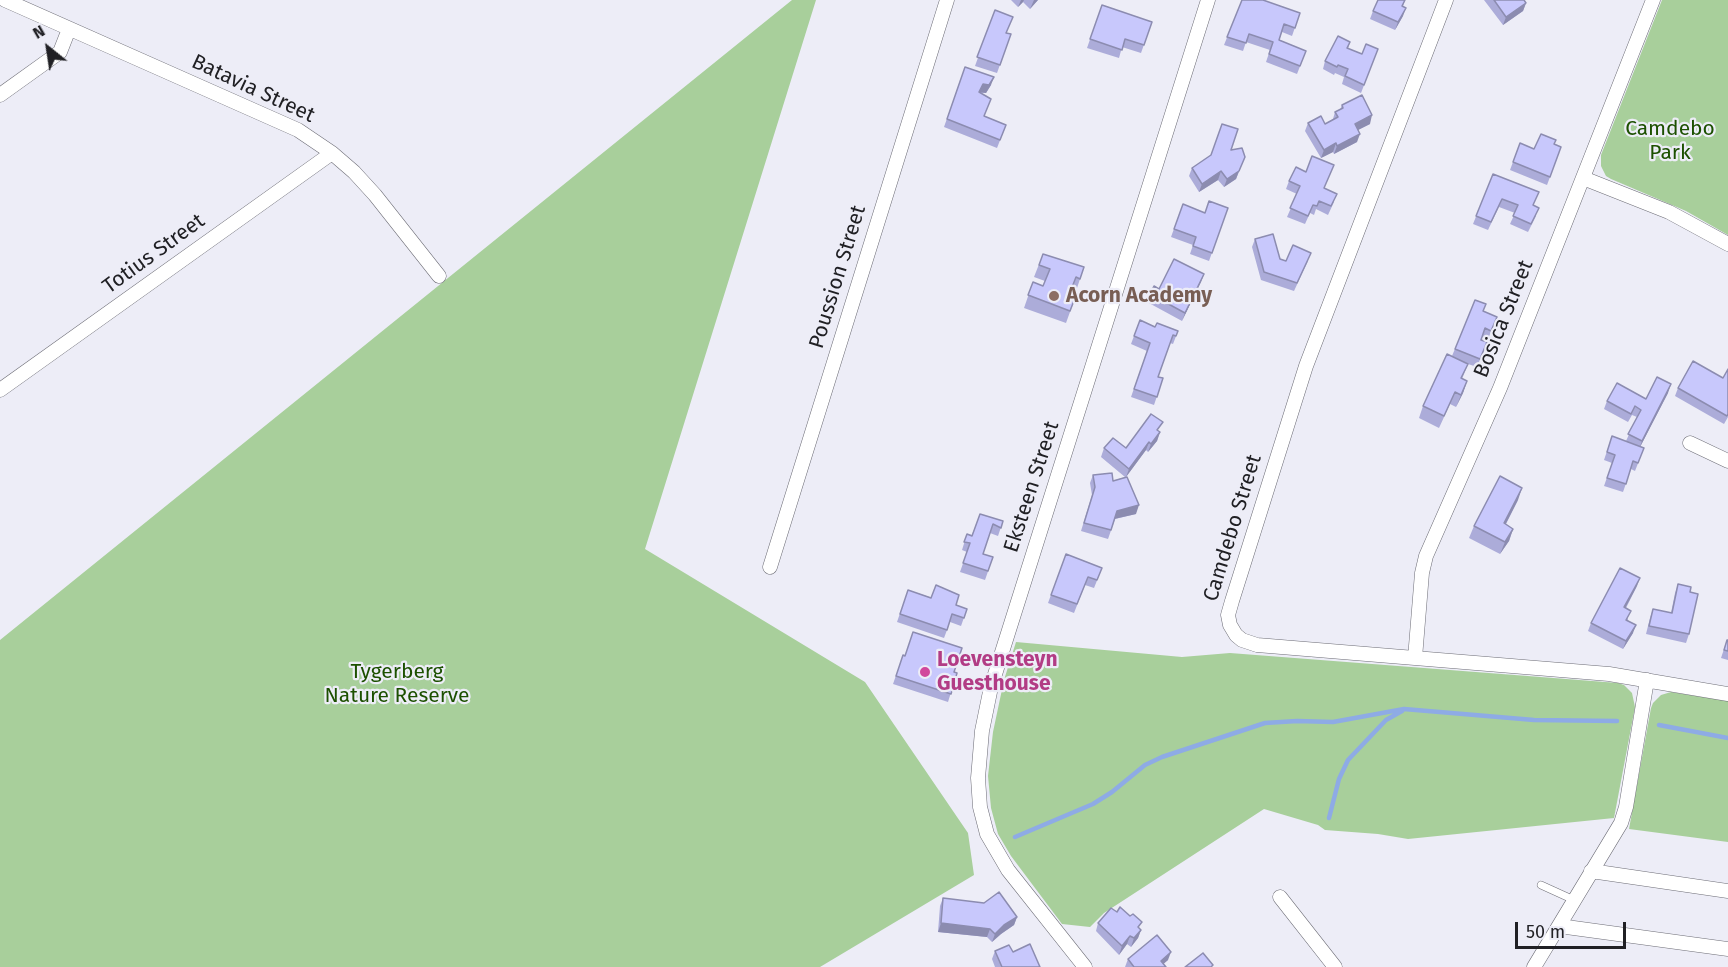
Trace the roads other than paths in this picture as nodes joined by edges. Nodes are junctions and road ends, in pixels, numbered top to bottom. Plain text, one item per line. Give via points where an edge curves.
1 (5, 0) edge
2 (947, 0) edge
3 (1208, 0) edge
4 (1446, 0) edge
5 (1653, 0) edge
6 (69, 29) junction
7 (0, 95) edge
8 (332, 153) junction
9 (1583, 178) junction
10 (1728, 244) edge
11 (439, 276) dead end
12 (0, 390) edge
13 (1690, 443) dead end
14 (1728, 461) edge
15 (770, 567) dead end
16 (1415, 658) junction
17 (1647, 680) junction
18 (1728, 694) edge
19 (1591, 872) junction
20 (1541, 885) dead end
21 (1728, 891) edge
22 (1280, 897) dead end
23 (1574, 900) junction
24 (1559, 926) junction
25 (1728, 949) edge
26 (1085, 967) edge
27 (1335, 967) edge
28 (1534, 967) edge

1 - 6 street, Batavia Street
2 - 15 street, Poussion Street
3 - 26 street, Eksteen Street via 991,687 982,731 978,778 987,834 1008,870
4 - 16 street, Camdebo Street via 1306,366 1228,615 1236,635 1257,645
5 - 9 street, Bosica Street
6 - 7 street via 60,52
6 - 8 street, Batavia Street via 298,130
8 - 11 street, Batavia Street via 375,195
8 - 12 street, Totius Street
9 - 10 street via 1668,213
9 - 16 street, Bosica Street via 1500,388 1426,556
13 - 14 street
16 - 17 street, Camdebo Street
17 - 18 street, Camdebo Street
17 - 19 street via 1626,807 1621,823
19 - 21 street
19 - 23 street
20 - 23 lane
22 - 27 street
23 - 24 street
24 - 25 street
24 - 28 street

